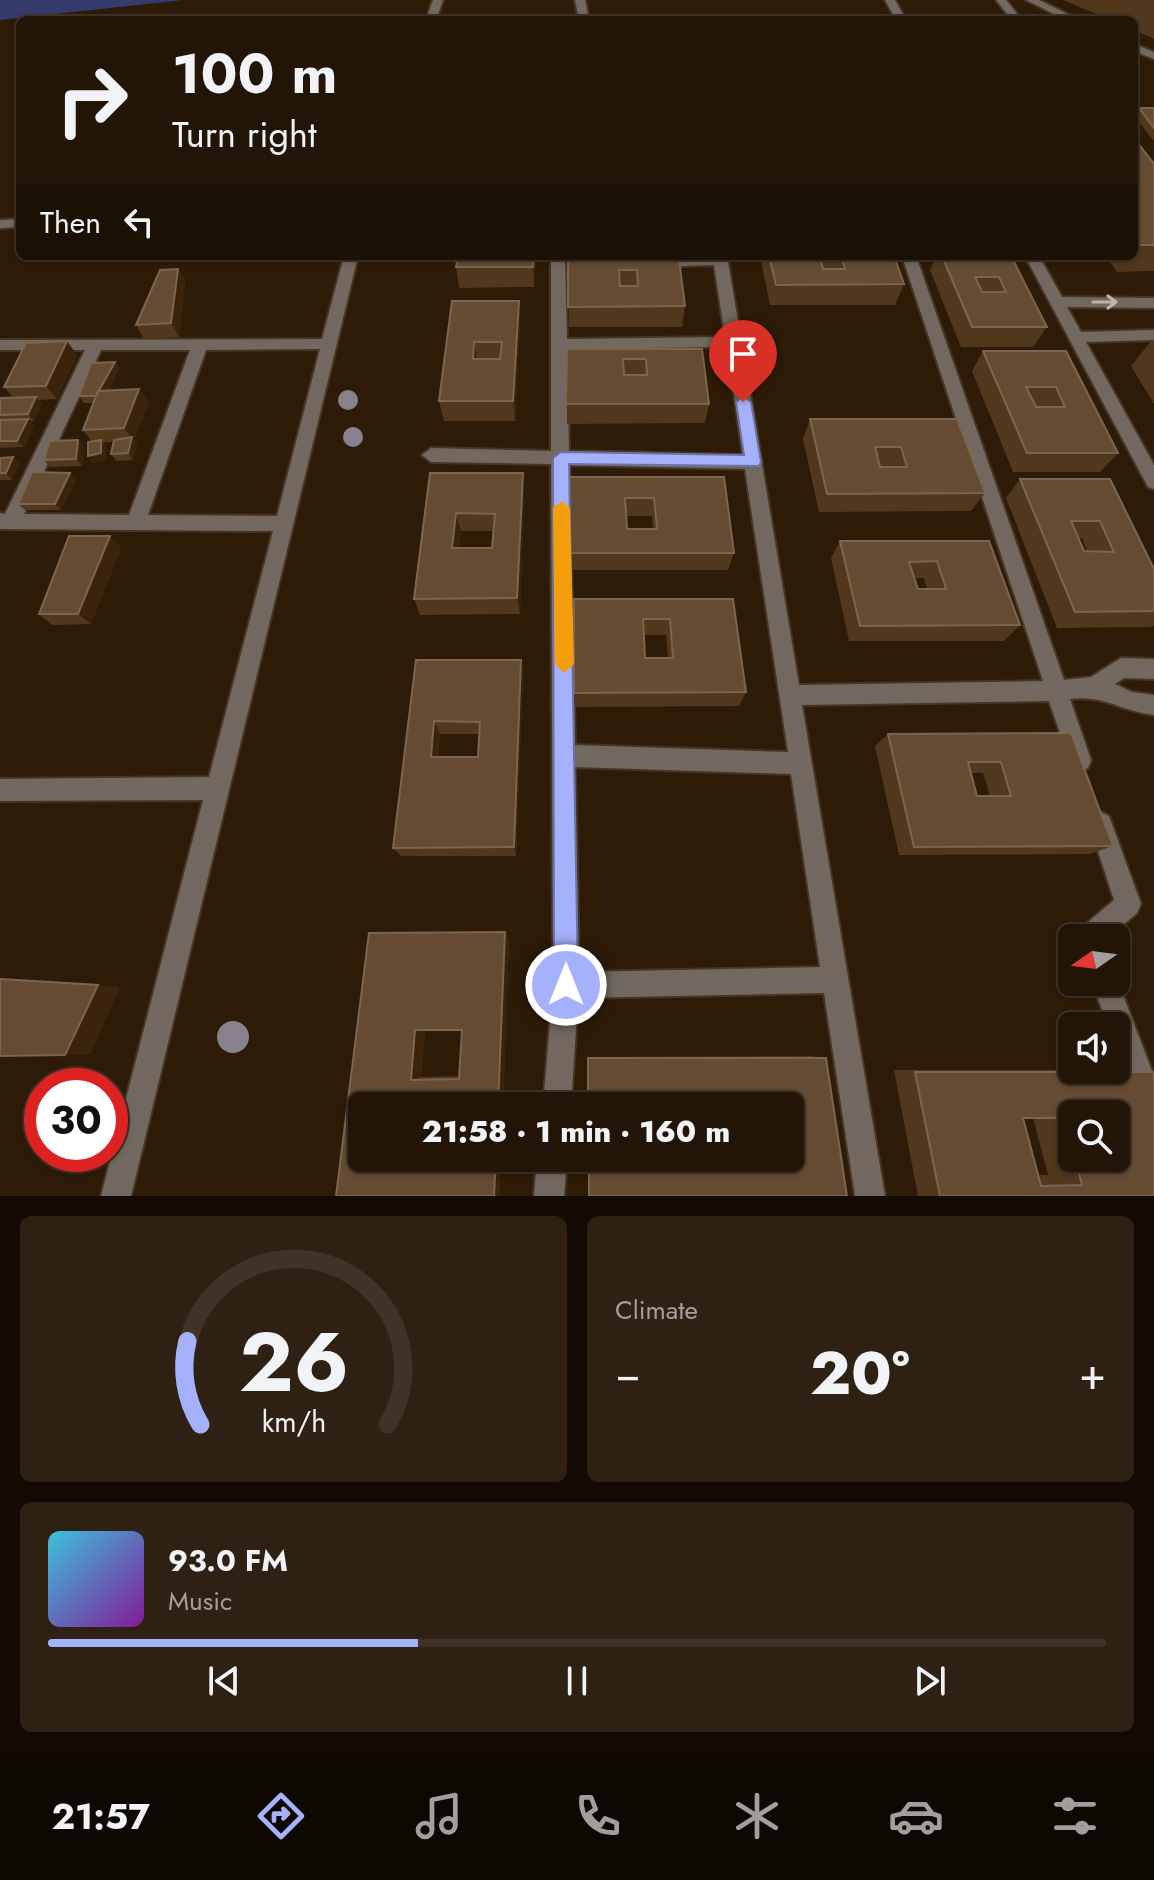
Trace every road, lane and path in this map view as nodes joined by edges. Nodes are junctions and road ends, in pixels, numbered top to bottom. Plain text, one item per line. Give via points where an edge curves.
1 (1001, 0) edge
2 (1031, 0) edge
3 (1014, 16) edge
4 (1066, 16) edge
5 (350, 260) edge
6 (676, 260) edge
7 (720, 260) edge
8 (910, 260) edge
9 (1034, 260) edge
10 (563, 261) edge
11 (632, 262) edge
12 (1057, 302) junction
13 (1154, 303) edge
14 (1154, 335) edge
15 (1076, 337) junction
16 (733, 342) junction
17 (329, 344) junction
18 (560, 344) junction
19 (0, 345) edge
20 (95, 345) junction
21 (200, 345) junction
22 (431, 455) dead end
23 (561, 458) junction
24 (753, 462) junction
25 (1154, 482) edge
26 (6, 521) edge
27 (135, 524) junction
28 (283, 524) junction
29 (1154, 669) edge
30 (1095, 686) junction
31 (1057, 691) junction
32 (791, 695) junction
33 (1154, 705) edge
34 (566, 756) junction
35 (802, 763) junction
36 (1086, 776) edge
37 (218, 788) junction
38 (0, 790) edge
39 (1095, 805) edge
40 (1105, 924) edge
41 (838, 980) junction
42 (566, 985) junction
43 (1110, 996) edge
44 (558, 1092) edge
45 (1154, 1113) edge
46 (551, 1172) edge
47 (116, 1196) edge
48 (549, 1196) edge
49 (870, 1196) edge

1 - 3 street
2 - 4 street
5 - 17 street
6 - 11 street
7 - 16 street
8 - 31 street
9 - 12 street
10 - 18 street
12 -> 13 street
12 - 15 street
14 - 15 street
15 - 25 street
16 - 18 street
16 - 24 street
17 - 21 street
17 - 28 street
18 - 23 street
19 - 20 street
20 - 21 street
20 - 26 street
21 - 27 street
22 - 23 street
23 - 24 street
23 - 34 street
24 - 32 street
26 - 27 street
27 - 28 street
28 - 37 street
29 - 30 street via 1121,668
30 - 31 street
30 - 33 street via 1131,702
31 - 32 street
31 - 36 street
32 - 35 street
34 - 35 street
34 - 42 street
35 - 41 street
37 - 38 street
37 - 47 street
39 - 40 street via 1128,904
41 - 42 street
41 - 49 street
42 - 44 street
43 - 45 street
46 - 48 street

